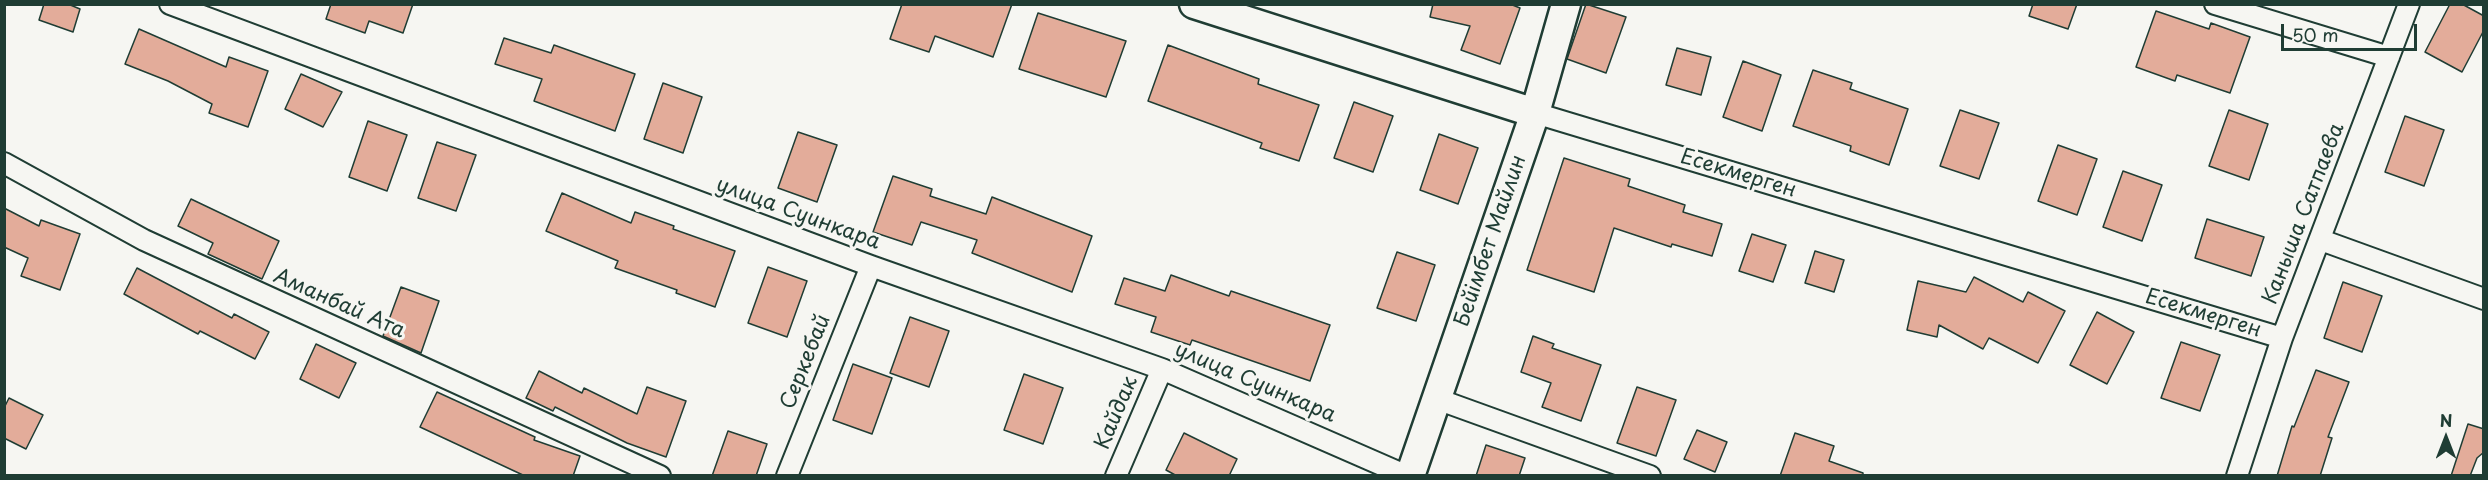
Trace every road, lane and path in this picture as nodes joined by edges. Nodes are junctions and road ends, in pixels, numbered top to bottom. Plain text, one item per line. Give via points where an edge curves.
1 (170, 4) edge
2 (1194, 4) edge
3 (1566, 4) edge
4 (2215, 4) edge
5 (2409, 4) edge
6 (2389, 57) junction
7 (1534, 113) junction
8 (4, 163) edge
9 (2321, 240) junction
10 (871, 266) junction
11 (2484, 299) edge
12 (2282, 338) junction
13 (1162, 369) junction
14 (1437, 399) junction
15 (660, 476) edge
16 (787, 476) edge
17 (1116, 476) edge
18 (1408, 476) edge
19 (1650, 476) edge
20 (2237, 476) edge

1 - 10 street, улица Суинкара
2 - 7 street, Eсекмерген
3 - 7 street, Бейімбет Майлин
4 - 6 street
5 - 6 street, Каныша Сатпаева
6 - 9 street, Каныша Сатпаева
7 - 12 street, Eсекмерген
7 - 14 street, Бейімбет Майлин
8 - 15 street, Аманбай Ата via 155,245
9 - 11 street
9 - 12 street, Каныша Сатпаева
10 - 13 street, улица Суинкара
10 - 16 street, Серкебай
12 - 20 street, Каныша Сатпаева
13 - 17 street, Кайдак
13 - 18 street, улица Суинкара
14 - 18 street, Бейімбет Майлин
14 - 19 street

